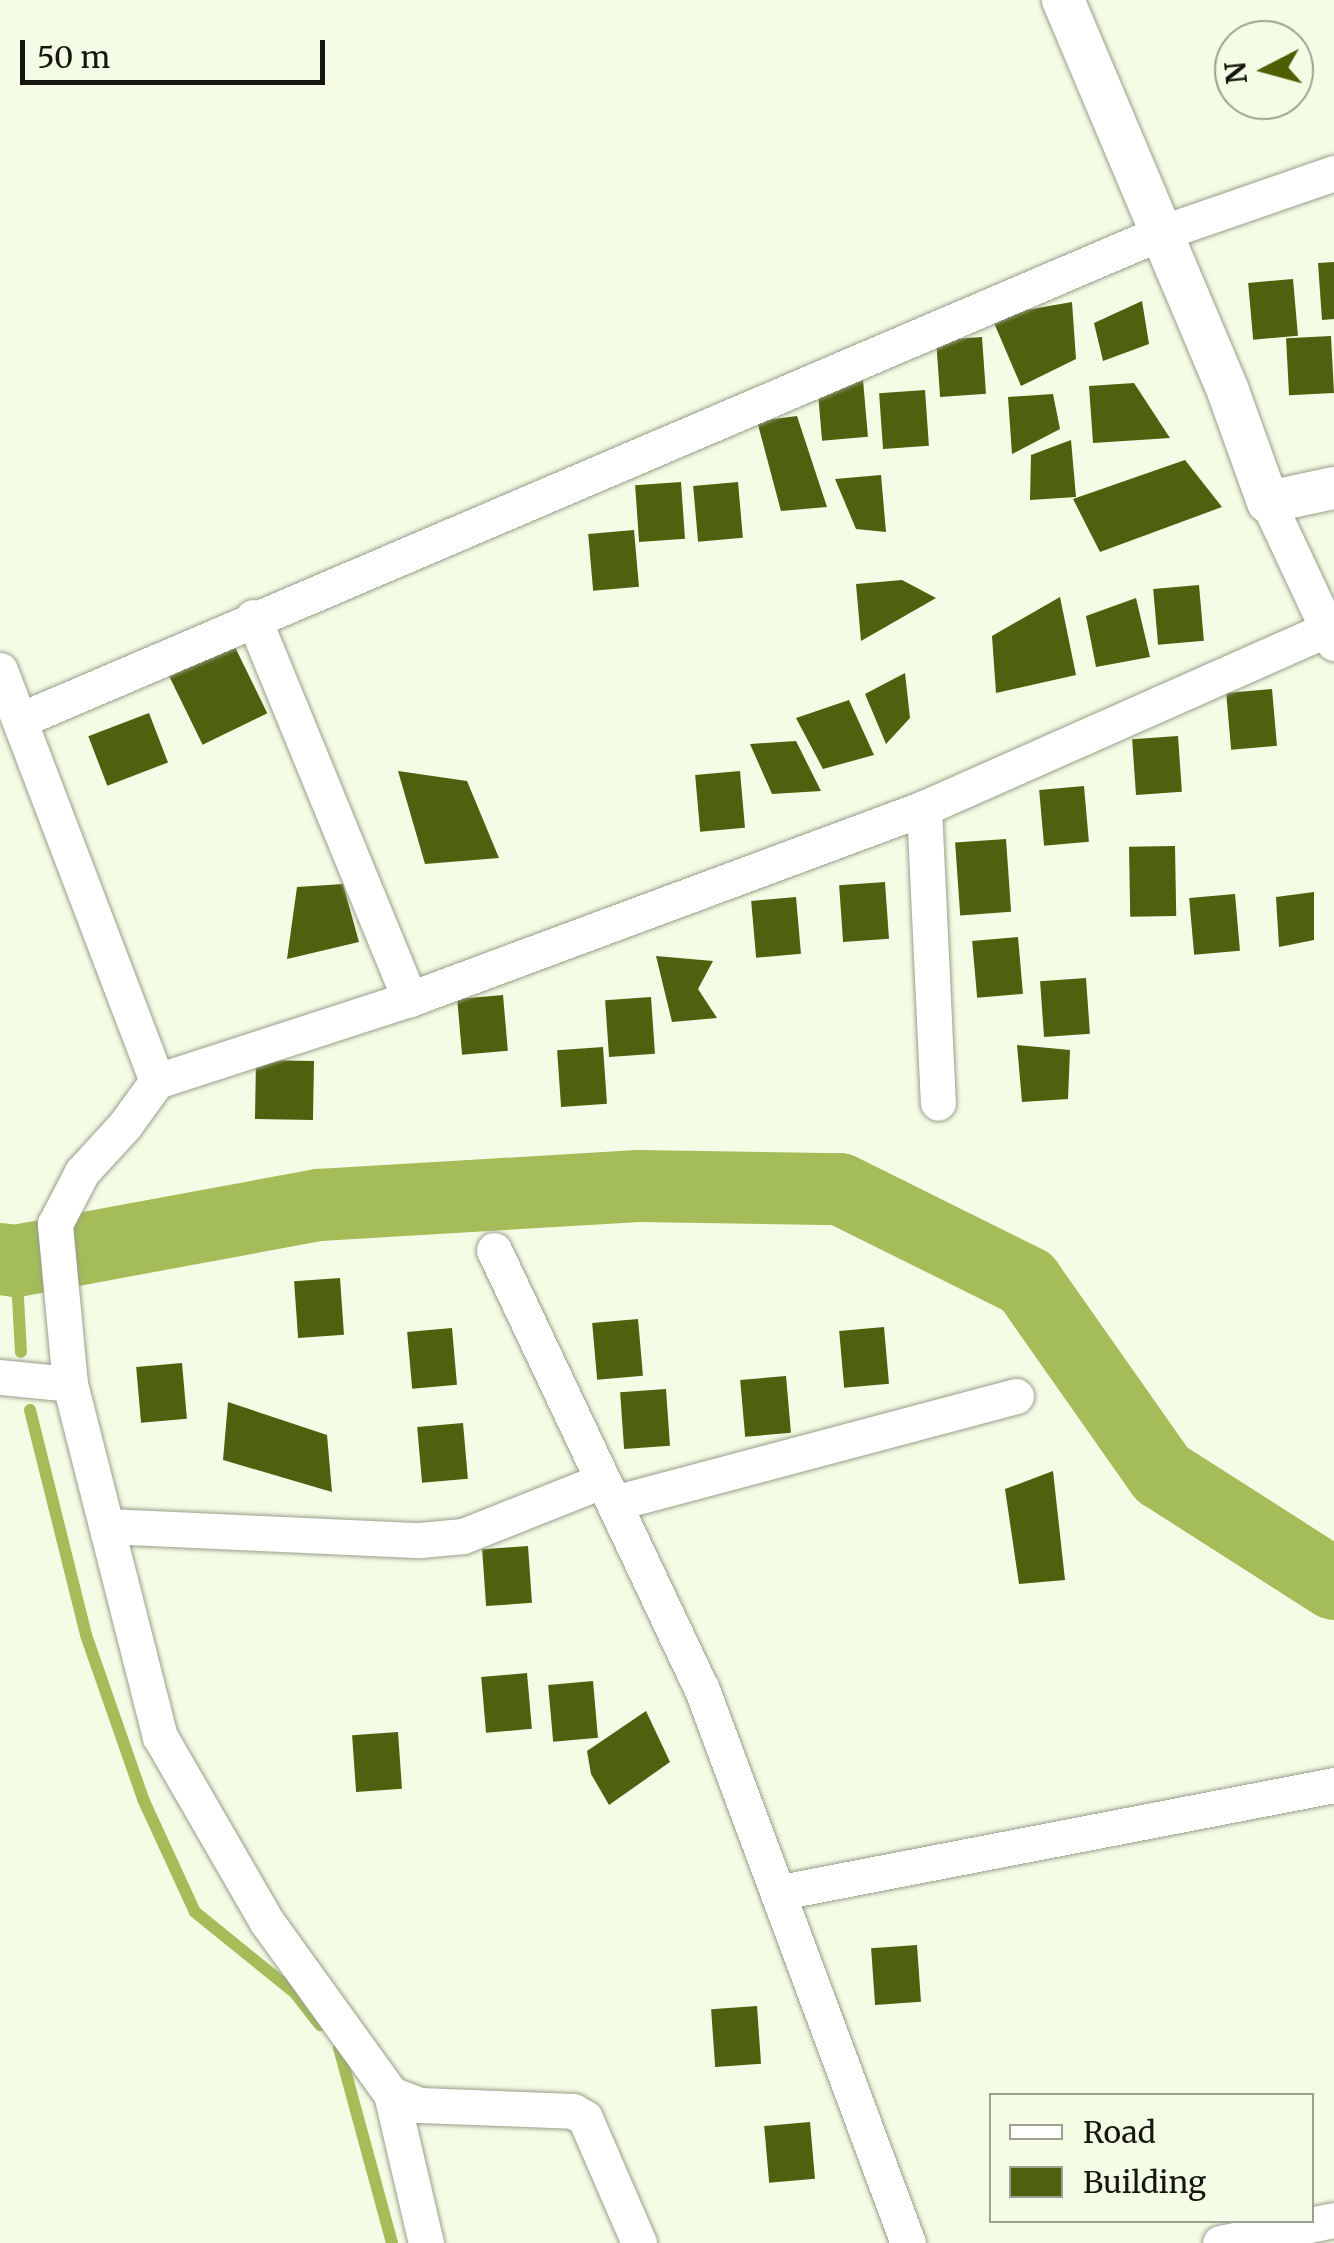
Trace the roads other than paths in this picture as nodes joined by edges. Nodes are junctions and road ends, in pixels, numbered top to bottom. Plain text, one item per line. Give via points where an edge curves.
1 (1063, 0) edge
2 (1334, 173) edge
3 (1158, 234) junction
4 (1334, 488) edge
5 (1268, 502) junction
6 (253, 617) junction
7 (1331, 636) edge
8 (0, 670) edge
9 (20, 720) junction
10 (924, 808) junction
11 (410, 999) junction
12 (157, 1081) junction
13 (938, 1103) dead end
14 (494, 1250) dead end
15 (0, 1377) edge
16 (70, 1384) junction
17 (1016, 1396) dead end
18 (608, 1492) junction
19 (107, 1526) junction
20 (1334, 1785) edge
21 (781, 1892) junction
22 (392, 2094) junction
23 (1334, 2220) edge
24 (426, 2243) edge
25 (640, 2243) edge
26 (908, 2243) edge
27 (1220, 2243) edge

1 - 3 street
2 - 3 street
3 - 5 street
3 - 6 street
4 - 5 street
5 - 7 street
6 - 9 street
6 - 11 street
7 - 10 street
8 - 9 street
9 - 12 street
10 - 11 street
10 - 13 street
11 - 12 street
12 - 16 street via 82,1172 55,1224
14 - 18 street
15 - 16 street
16 - 19 street
17 - 18 street
18 - 19 street via 462,1536 420,1540
18 - 21 street via 702,1687
19 - 22 street via 160,1737 267,1922
20 - 21 street
21 - 26 street
22 - 24 street
22 - 25 street via 420,2105 573,2110 585,2118
23 - 27 street

